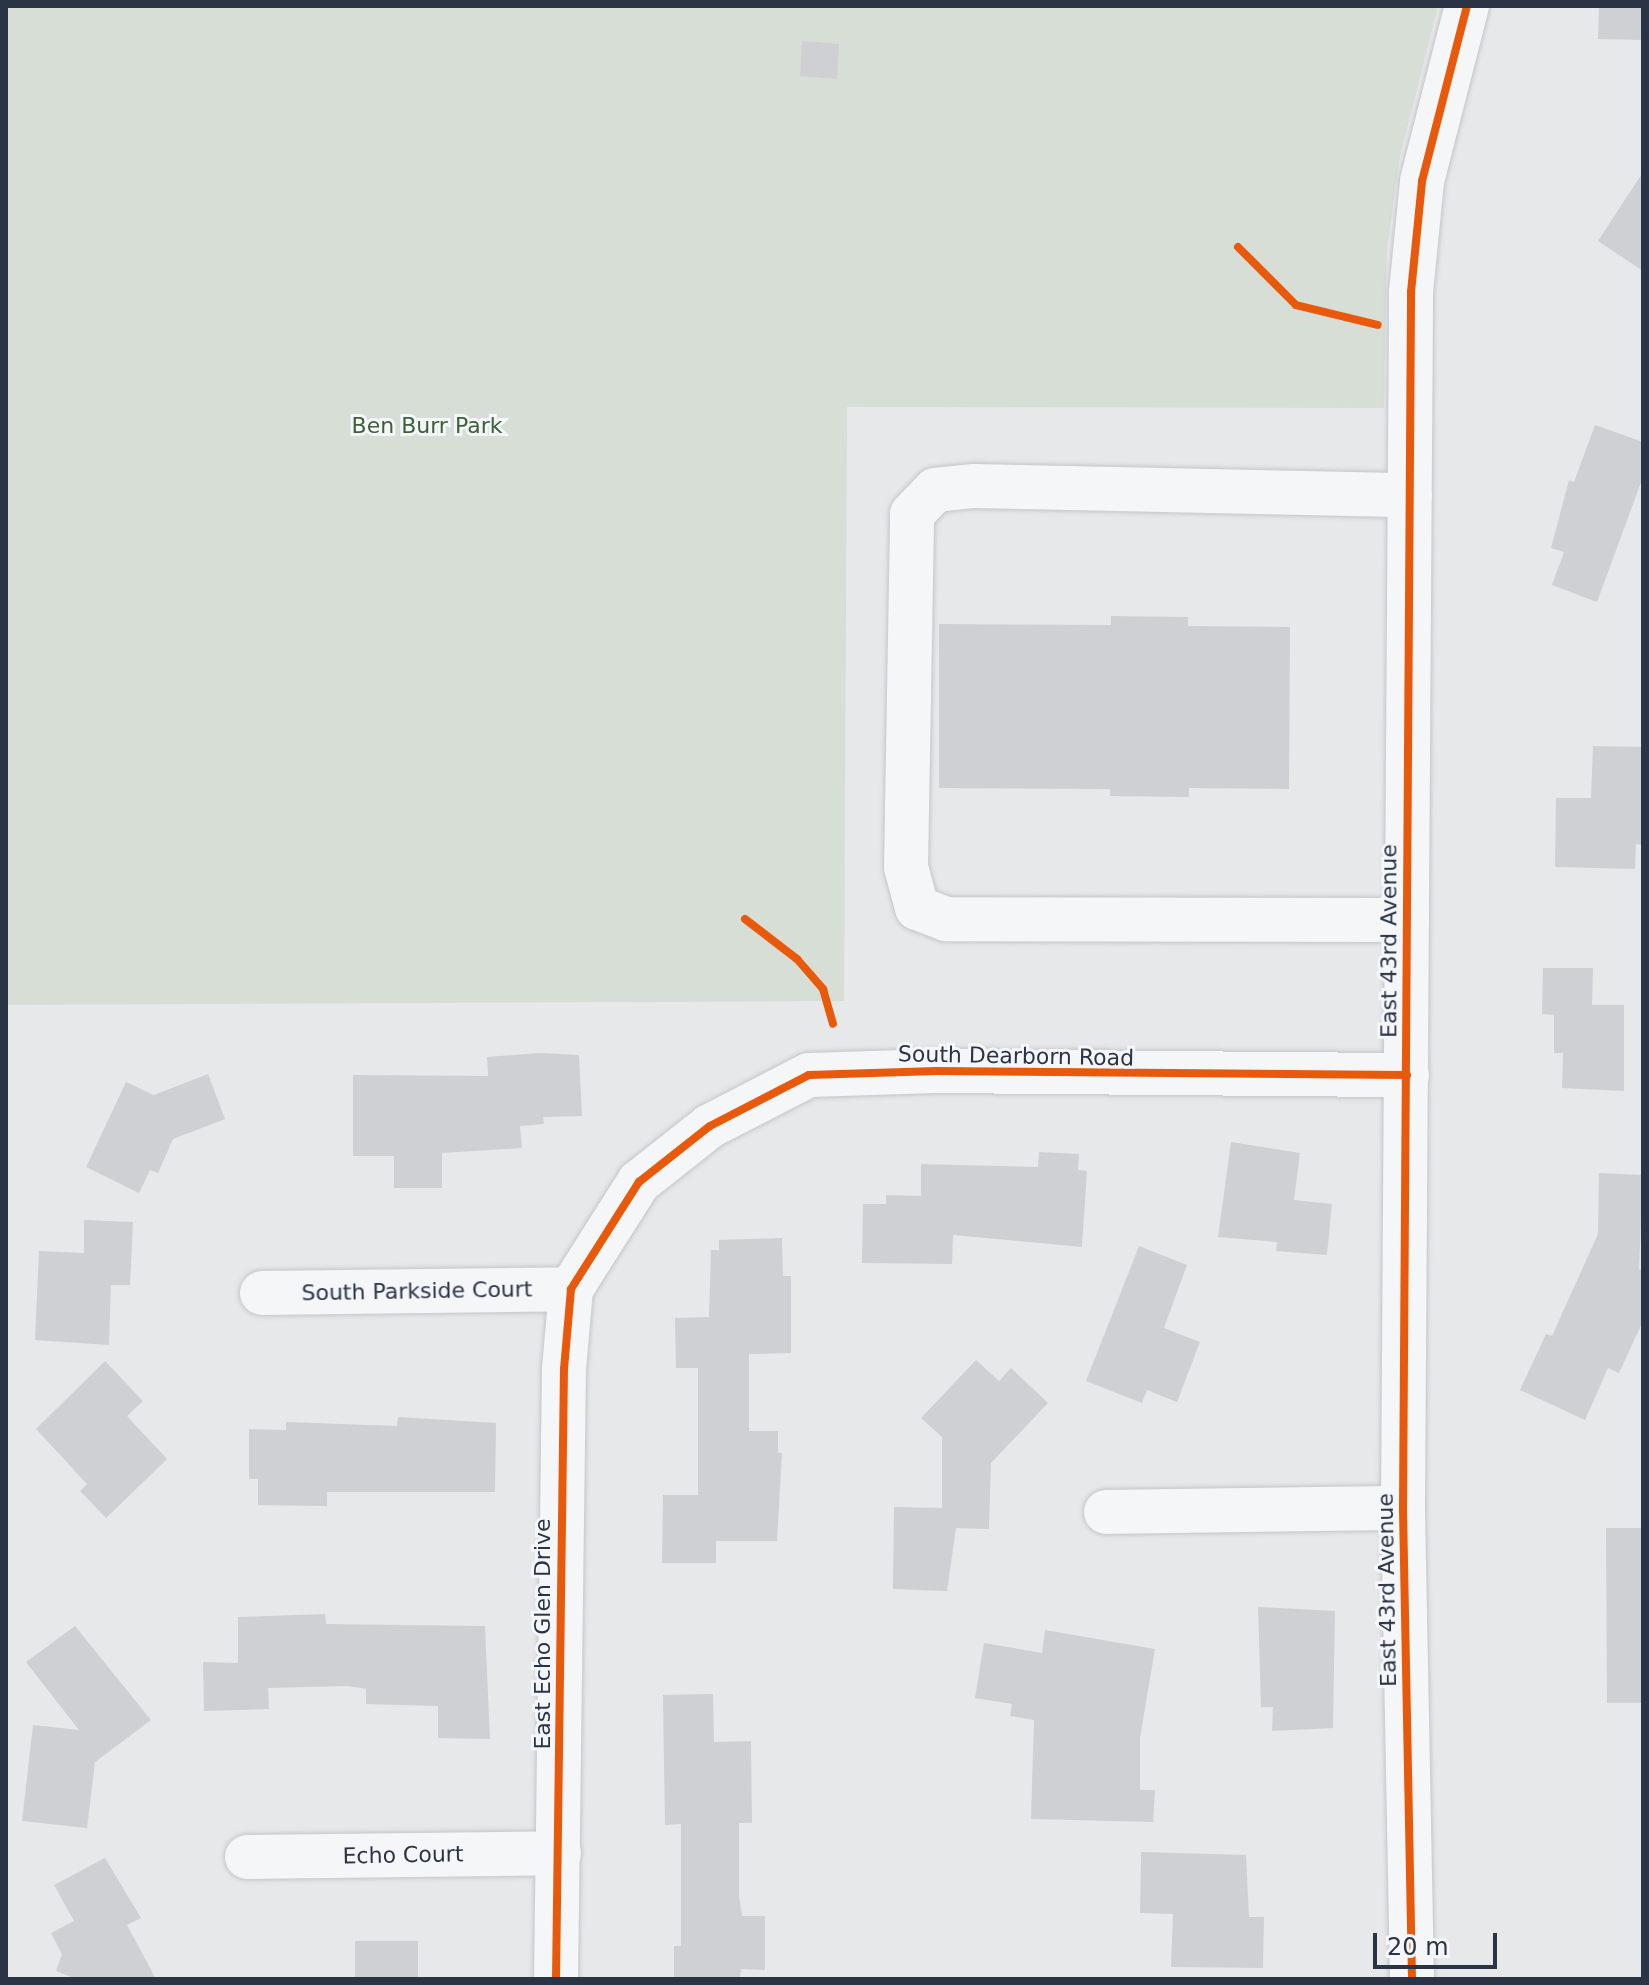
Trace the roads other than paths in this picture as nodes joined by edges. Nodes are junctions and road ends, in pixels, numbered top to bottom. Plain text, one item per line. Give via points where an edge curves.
1 (1467, 6) edge
2 (1410, 495) junction
3 (1407, 920) junction
4 (1407, 1075) junction
5 (571, 1289) junction
6 (262, 1293) dead end
7 (1403, 1508) junction
8 (1106, 1512) dead end
9 (559, 1853) junction
10 (247, 1857) dead end
11 (556, 1979) edge
12 (1412, 1979) edge

1 - 2 street, East 43rd Avenue via 1422,181 1411,292
2 - 3 street, East 43rd Avenue
2 - 3 street via 974,486 935,490 912,514 906,805 906,867 917,908 946,919
3 - 4 street, East 43rd Avenue
4 - 5 street, South Dearborn Road via 809,1075 710,1126 639,1182
4 - 7 street, East 43rd Avenue
5 - 6 street, South Parkside Court
5 - 9 street, East Echo Glen Drive via 564,1369
7 - 8 street
7 - 12 street, East 43rd Avenue
9 - 10 street, Echo Court
9 - 11 street, East Echo Glen Drive

